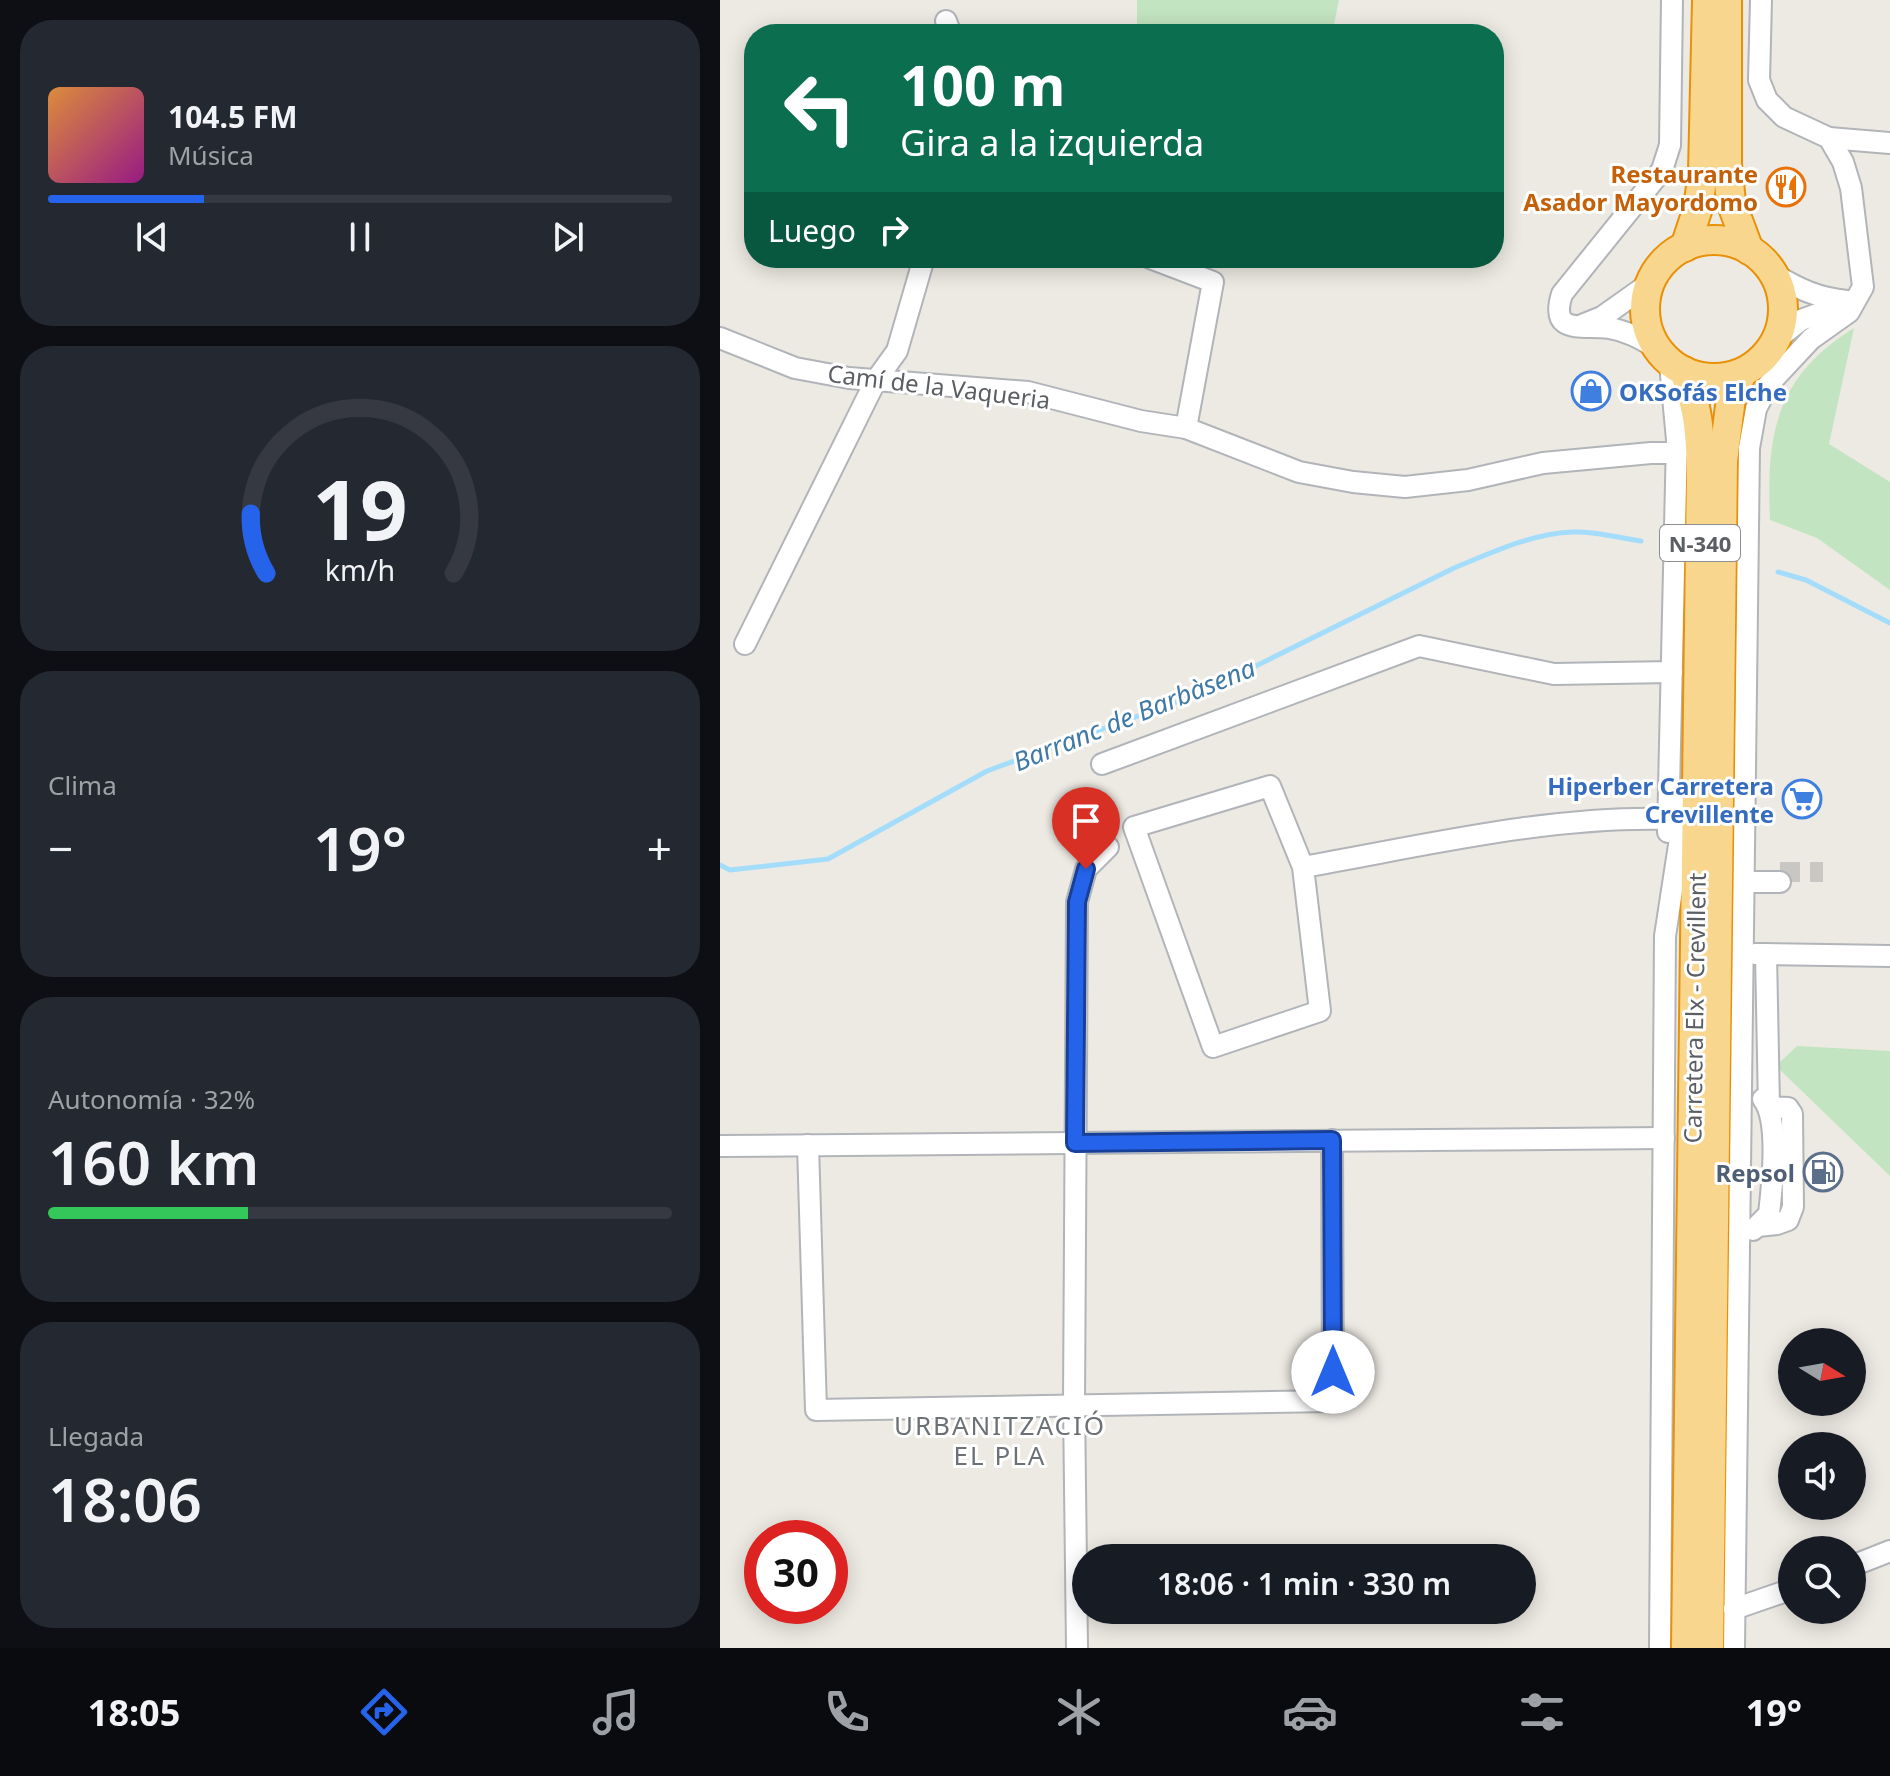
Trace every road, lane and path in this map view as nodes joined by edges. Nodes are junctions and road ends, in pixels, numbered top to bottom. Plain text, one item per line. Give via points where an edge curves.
1 (1672, 0) edge
2 (1707, 0) edge
3 (1727, 0) edge
4 (1761, 0) edge
5 (1829, 138) junction
6 (1890, 143) edge
7 (1685, 247) junction
8 (1749, 250) junction
9 (921, 268) edge
10 (1176, 268) edge
11 (1774, 274) junction
12 (1650, 283) junction
13 (1855, 301) junction
14 (1577, 327) junction
15 (720, 338) edge
16 (1776, 340) junction
17 (1670, 361) junction
18 (1742, 373) junction
19 (876, 380) junction
20 (1186, 428) junction
21 (1677, 453) junction
22 (1721, 629) junction
23 (745, 644) dead end
24 (1672, 672) junction
25 (1698, 718) junction
26 (1102, 764) dead end
27 (1668, 819) junction
28 (1745, 819) junction
29 (1108, 847) dead end
30 (1303, 867) junction
31 (1780, 877) tunnel mouth
32 (1744, 878) junction
33 (1665, 936) junction
34 (1743, 954) junction
35 (1766, 954) junction
36 (1890, 956) edge
37 (1741, 1073) junction
38 (1769, 1107) junction
39 (1664, 1138) junction
40 (1332, 1140) junction
41 (1075, 1143) junction
42 (808, 1145) junction
43 (720, 1146) edge
44 (1739, 1238) junction
45 (1074, 1404) junction
46 (1890, 1551) edge
47 (1866, 1560) edge
48 (1778, 1594) edge
49 (1734, 1609) junction
50 (1077, 1648) edge
51 (1660, 1648) edge
52 (1686, 1648) edge
53 (1709, 1648) edge
54 (1734, 1648) edge

1 - 14 street via 1670,145 1662,170 1562,294 1561,320
2 - 7 highway via 1703,172
3 - 8 highway via 1727,164 1731,202
4 - 5 street via 1759,80 1767,100 1784,117
5 - 6 street
5 - 13 street via 1851,188 1863,287
7 - 8 highway via 1714,239
7 - 12 highway via 1674,252
8 - 11 highway
9 - 19 street via 897,351
10 - 20 street via 1213,282
11 - 13 street via 1824,299
11 - 16 highway via 1782,307
12 - 14 street via 1602,317
12 - 17 highway, N-340 via 1644,316
13 - 16 street via 1801,320
13 - 28 street via 1849,312 1787,362 1756,409 1749,448
14 - 17 street via 1634,334
15 - 19 street, Camí de la Vaqueria via 795,368
16 - 18 highway, N-340 via 1762,360
17 - 18 highway via 1694,376 1720,379
17 - 21 street
17 - 25 highway, Carretera Elx - Crevillent / N-340 via 1696,403 1700,433
18 - 22 highway, Carretera Elx - Crevillent / N-340 via 1731,398 1725,439
19 - 20 street, Camí de la Vaqueria via 1028,392
19 - 23 street
20 - 21 street, Camí de la Vaqueria via 1299,472 1405,487 1543,463
21 - 24 street
22 - 28 street
22 - 53 highway, Carretera Elx - Crevillent / N-340
24 - 26 street via 1554,674 1419,646
24 - 27 street
25 - 33 street
25 - 52 highway, Carretera Elx - Crevillent / N-340
27 - 30 street via 1515,829
27 - 33 street
28 - 32 street
29 - 41 street via 1086,869 1077,902
30 - 30 street via 1270,786 1134,827 1213,1047 1320,1011
31 - 32 street
32 - 34 street
33 - 39 street
34 - 35 street
34 - 37 street
35 - 36 street
35 - 38 street
37 - 38 street
37 - 44 street
38 - 44 street via 1769,1214
39 - 40 street
39 - 51 street
40 - 41 street
40 - 45 street via 1333,1401
41 - 42 street
41 - 45 street
42 - 43 street
42 - 45 street via 816,1410
44 - 49 street
45 - 50 street
46 - 47 street
48 - 49 street
49 - 54 street

